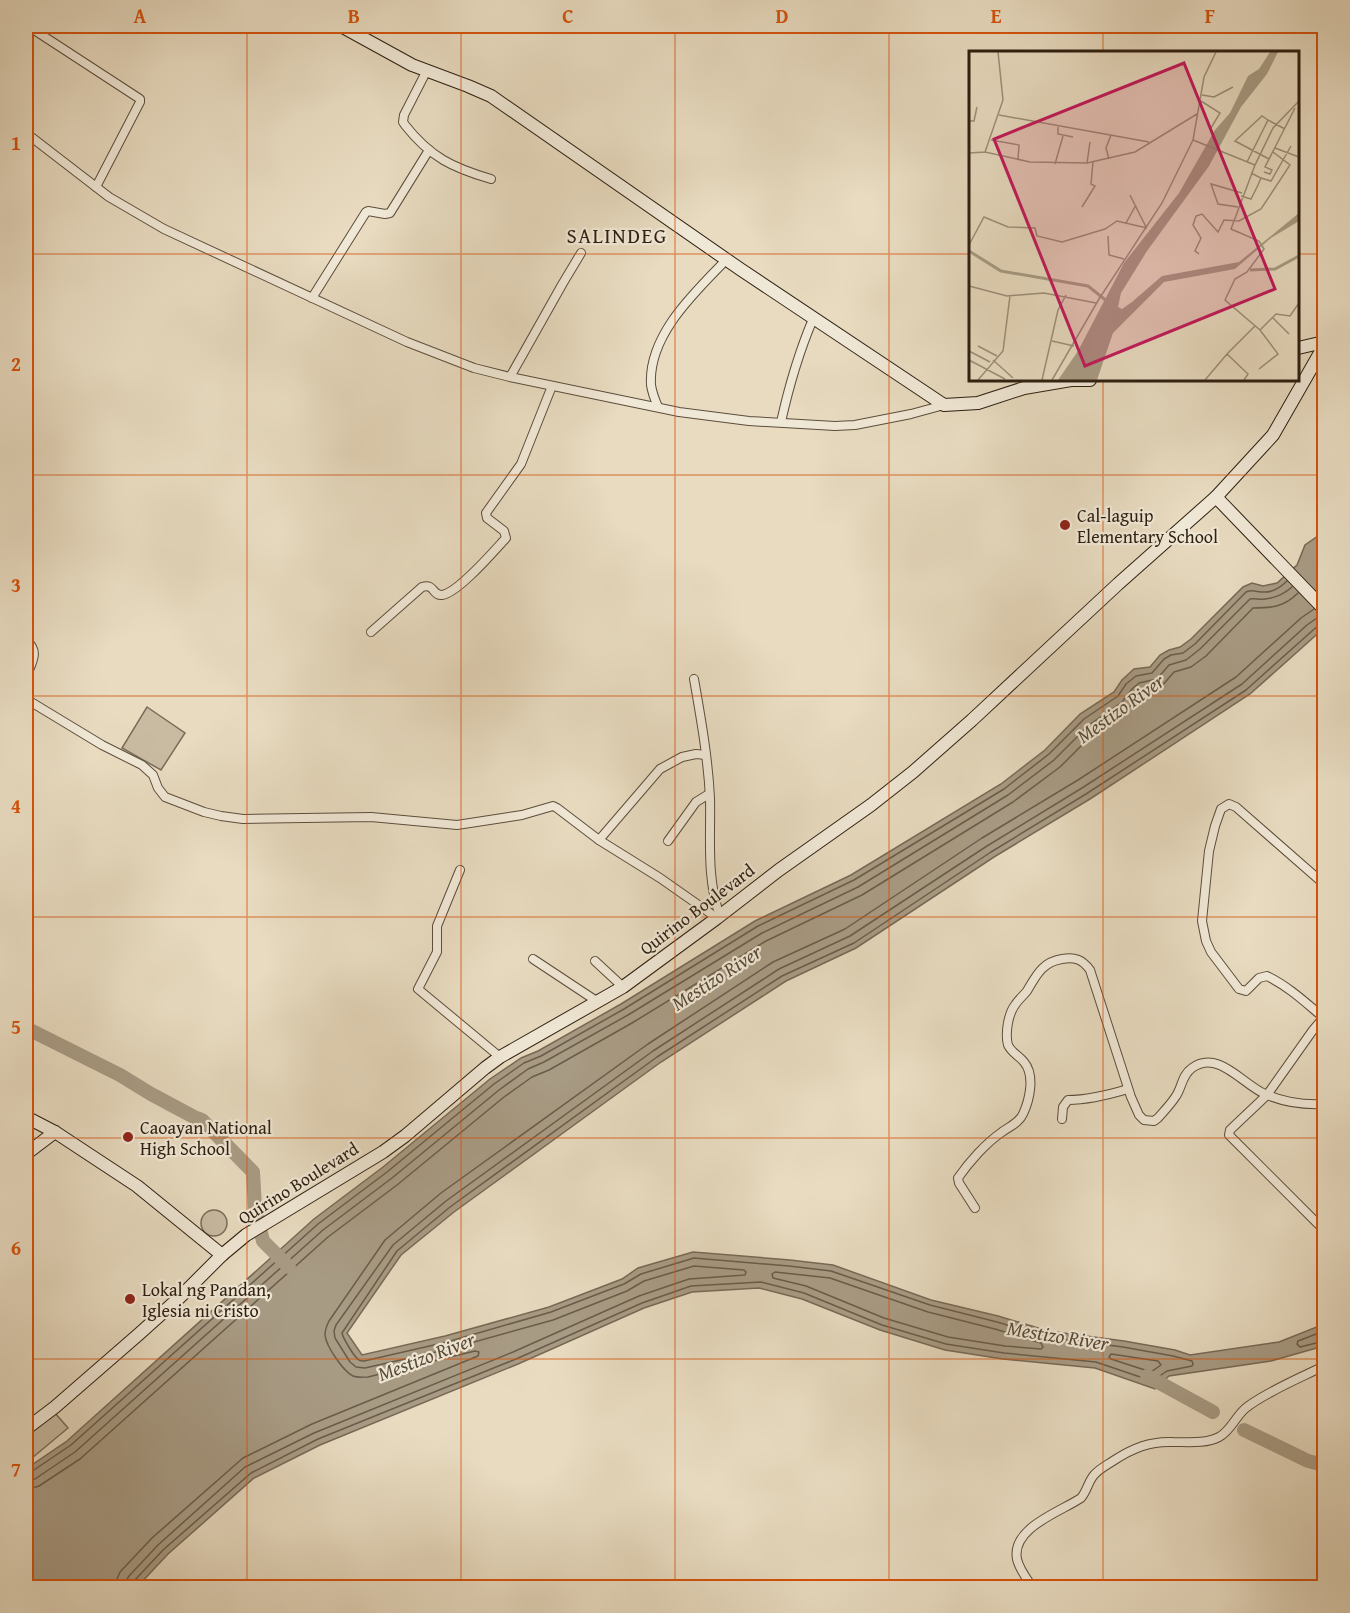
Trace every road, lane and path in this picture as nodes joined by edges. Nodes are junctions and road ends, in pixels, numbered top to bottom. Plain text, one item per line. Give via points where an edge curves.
1 (28, 26) edge
2 (342, 26) edge
3 (426, 72) junction
4 (26, 134) edge
5 (429, 150) junction
6 (491, 179) dead end
7 (96, 187) junction
8 (581, 253) dead end
9 (727, 259) junction
10 (312, 298) junction
11 (813, 319) junction
12 (1324, 344) edge
13 (1299, 348) edge
14 (510, 378) junction
15 (1065, 381) edge
16 (552, 386) junction
17 (944, 405) junction
18 (658, 407) junction
19 (781, 422) junction
20 (1216, 497) junction
21 (1324, 609) edge
22 (371, 632) dead end
23 (26, 640) edge
24 (26, 678) edge
25 (694, 680) dead end
26 (26, 699) edge
27 (706, 755) junction
28 (710, 794) junction
29 (599, 840) junction
30 (668, 841) dead end
31 (460, 870) dead end
32 (1324, 884) edge
33 (719, 917) junction
34 (533, 959) dead end
35 (595, 961) dead end
36 (623, 987) junction
37 (598, 1002) junction
38 (1324, 1017) edge
39 (500, 1057) junction
40 (1128, 1089) junction
41 (1262, 1099) junction
42 (1324, 1104) edge
43 (26, 1117) edge
44 (1062, 1119) dead end
45 (55, 1132) junction
46 (26, 1154) edge
47 (975, 1209) dead end
48 (1324, 1230) edge
49 (222, 1255) junction
50 (1324, 1366) edge
51 (26, 1429) edge
52 (1033, 1587) edge

1 - 7 street via 140,99
2 - 3 street
3 - 5 street via 403,122
3 - 9 street via 480,90 497,100
4 - 7 street
5 - 6 street via 451,166
5 - 10 street via 390,213 366,212
7 - 10 street via 164,229
8 - 14 street
9 - 11 street
9 - 18 street via 690,298 666,330 655,353 651,384
10 - 14 street via 407,342
11 - 17 street
11 - 19 street
12 - 13 street
12 - 20 street, Quirino Boulevard via 1273,435
14 - 16 street
15 - 17 street via 1024,388 978,403
16 - 18 street
16 - 22 street via 521,464 486,513 506,538 453,591 438,595 431,586 422,587
17 - 19 street via 855,425
18 - 19 street via 700,416
20 - 21 street
20 - 33 street, Quirino Boulevard via 913,772
23 - 24 street via 35,654
25 - 27 street
26 - 29 street via 142,765 153,775 165,797 204,812 243,819 371,817 457,825 553,806
27 - 28 street
27 - 29 street via 682,758 660,769
28 - 30 street via 696,802
28 - 33 street via 711,884
29 - 33 street
31 - 39 street via 437,926 437,952 418,989
32 - 38 street via 1236,807 1229,804 1221,809 1209,851 1202,921 1211,952 1239,989 1246,991 1259,978 1267,976
33 - 36 street, Quirino Boulevard
34 - 37 street
35 - 36 street
36 - 37 street, Quirino Boulevard
37 - 39 street, Quirino Boulevard
38 - 41 street
39 - 49 street, Quirino Boulevard via 405,1136 246,1235
40 - 41 street via 1144,1120 1158,1118 1178,1094 1190,1069 1208,1062 1223,1066
40 - 44 street via 1068,1100
40 - 47 street via 1086,964 1072,957 1045,966 1013,1006 1009,1019 1008,1046 1030,1073 1023,1116 975,1156 958,1178
41 - 42 street
41 - 48 street via 1230,1130 1229,1136
43 - 45 street
45 - 46 street
45 - 49 street via 148,1194
49 - 51 street, Quirino Boulevard via 139,1334
50 - 52 street via 1254,1402 1218,1438 1153,1442 1102,1468 1081,1498 1022,1536 1017,1561

